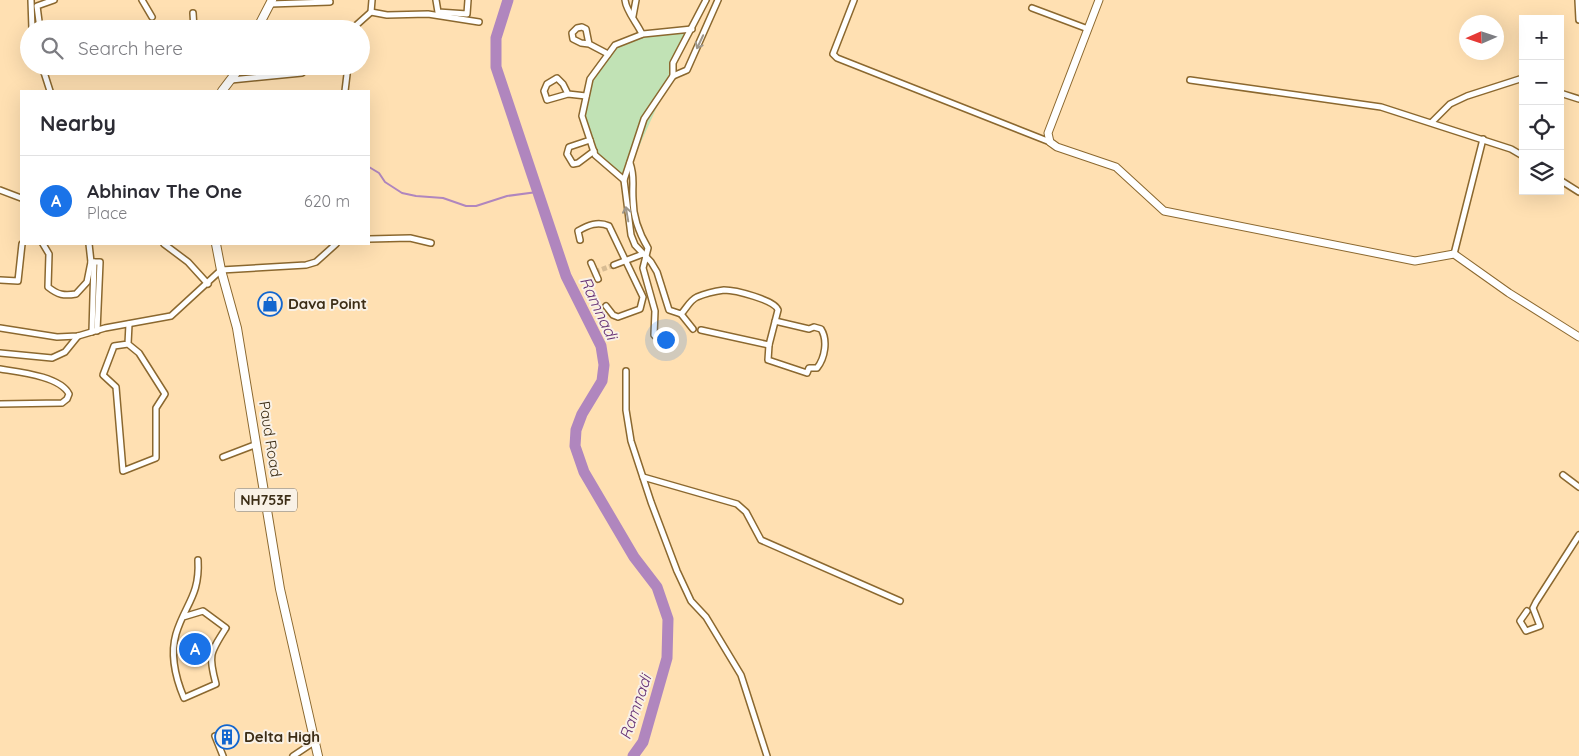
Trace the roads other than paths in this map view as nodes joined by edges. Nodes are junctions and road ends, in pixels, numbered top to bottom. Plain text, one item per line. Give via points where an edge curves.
1 (31, 0) edge
2 (54, 0) edge
3 (142, 0) edge
4 (372, 0) edge
5 (436, 0) edge
6 (468, 0) edge
7 (625, 0) edge
8 (636, 0) edge
9 (706, 0) edge
10 (718, 0) edge
11 (854, 0) edge
12 (1099, 0) edge
13 (1578, 0) edge
14 (271, 2) edge
15 (330, 2) dead end
16 (1032, 8) dead end
17 (371, 12) junction
18 (193, 13) dead end
19 (634, 16) junction
20 (152, 17) dead end
21 (32, 20) edge
22 (39, 20) edge
23 (193, 20) edge
24 (262, 20) edge
25 (360, 20) edge
26 (1579, 20) edge
27 (478, 22) dead end
28 (692, 29) junction
29 (1088, 29) junction
30 (642, 34) junction
31 (589, 44) dead end
32 (608, 54) junction
33 (45, 75) edge
34 (235, 75) edge
35 (282, 75) edge
36 (347, 75) edge
37 (673, 76) junction
38 (1519, 79) edge
39 (231, 80) junction
40 (1190, 80) dead end
41 (50, 90) edge
42 (223, 90) edge
43 (345, 90) edge
44 (568, 94) junction
45 (1564, 94) edge
46 (586, 96) junction
47 (1579, 99) edge
48 (1432, 122) junction
49 (1483, 139) junction
50 (590, 140) junction
51 (1050, 142) junction
52 (594, 151) junction
53 (1519, 154) edge
54 (630, 162) junction
55 (624, 180) junction
56 (1564, 183) edge
57 (0, 190) edge
58 (1579, 192) edge
59 (20, 198) edge
60 (370, 239) edge
61 (580, 240) dead end
62 (431, 243) dead end
63 (22, 245) edge
64 (44, 245) edge
65 (90, 245) edge
66 (165, 245) edge
67 (216, 245) edge
68 (335, 245) edge
69 (1454, 254) junction
70 (644, 256) junction
71 (627, 260) junction
72 (95, 262) junction
73 (591, 263) dead end
74 (614, 265) tunnel mouth
75 (221, 270) junction
76 (598, 279) dead end
77 (0, 280) edge
78 (208, 284) junction
79 (606, 306) dead end
80 (681, 314) junction
81 (775, 321) junction
82 (129, 324) junction
83 (0, 328) edge
84 (693, 329) dead end
85 (701, 330) dead end
86 (95, 332) junction
87 (78, 336) junction
88 (1579, 337) edge
89 (667, 341) dead end
90 (128, 344) junction
91 (769, 345) junction
92 (0, 353) edge
93 (0, 369) edge
94 (626, 371) dead end
95 (0, 404) edge
96 (257, 444) junction
97 (223, 457) dead end
98 (642, 476) junction
99 (1563, 476) dead end
100 (1579, 486) edge
101 (1579, 535) edge
102 (198, 560) dead end
103 (900, 601) dead end
104 (1527, 610) dead end
105 (183, 617) junction
106 (215, 736) dead end
107 (314, 742) junction
108 (223, 756) edge
109 (293, 756) edge
110 (318, 756) edge
111 (766, 756) edge

1 - 21 street
2 - 22 street via 38,6
3 - 20 street
4 - 17 street
5 - 6 street via 438,12 467,14
7 - 19 street via 627,9
8 - 19 street
9 - 28 street
10 -> 37 street via 687,70
11 - 51 street via 833,54 837,58
12 - 29 street
13 - 26 street
14 - 15 street
14 - 24 main road
16 - 29 street
17 - 25 street
17 - 27 street via 428,14
18 - 23 street
19 - 30 street
28 - 30 street
28 - 37 street via 673,63
29 - 51 street via 1048,133
30 - 32 street via 615,45
31 - 32 street
32 - 46 street via 590,79
33 - 41 street
34 - 39 main road
35 - 39 street
36 - 43 street
37 - 54 street via 644,119
38 - 48 street via 1450,104
39 - 42 main road
40 - 48 street via 1381,106
44 - 44 street via 547,100 544,91 547,84 556,78
44 - 46 street
45 - 47 street
46 - 50 street via 582,116
48 - 49 street
49 - 53 street
49 - 69 street
50 - 52 street
50 - 52 street via 569,147 567,154 572,164
51 - 69 street via 1116,167 1164,211 1415,261
52 - 55 street
54 - 55 street
54 - 70 street via 635,178 632,197 635,218 648,248
70 -> 55 street via 631,235
56 - 58 street
57 - 59 street
60 - 62 street via 410,238
61 - 71 street via 578,231 583,227 595,224 610,226
63 - 77 street via 18,281
64 - 72 street via 49,254 48,287 56,294 76,294 87,282
65 - 72 street
66 - 78 street via 188,262
67 - 75 main road, Paud Road / NH753F
68 - 75 street via 316,262 306,266
69 - 88 street via 1517,299
70 - 71 street
70 - 80 street via 657,272 669,310
70 - 89 street via 643,268 655,311 654,335
71 - 74 street
71 - 79 street via 643,297 640,309 618,317
72 - 86 street
73 - 76 street
75 - 78 street
75 - 96 main road, Paud Road / NH753F via 238,328
78 - 82 street via 171,316
80 - 81 street via 698,296 722,290 774,304 778,310
80 - 84 street
81 - 91 street
81 - 91 street via 809,329 821,328 825,334 822,362 807,373 772,363 768,360
82 - 86 street
82 - 90 street
83 - 87 street via 56,337
85 - 91 street
86 - 87 street
87 - 92 street via 65,352 52,358
90 - 90 street via 138,353 165,394 156,408 156,458 123,471 116,387 103,375 114,346
93 - 95 street via 30,374 59,384 69,394 62,403
94 - 98 street via 628,423
96 - 97 street
96 - 107 main road, Paud Road / NH753F via 280,589
98 - 103 street via 737,504 746,512 761,540
98 - 111 street via 691,601 706,616 741,675
99 - 100 street
101 - 104 street via 1533,608 1540,626 1526,631 1520,621
102 - 105 street via 199,577
105 - 105 street via 174,650 175,669 184,698 216,684 210,661 226,628 203,611
106 - 108 street
107 - 109 street
107 - 110 main road, Paud Road / NH753F

